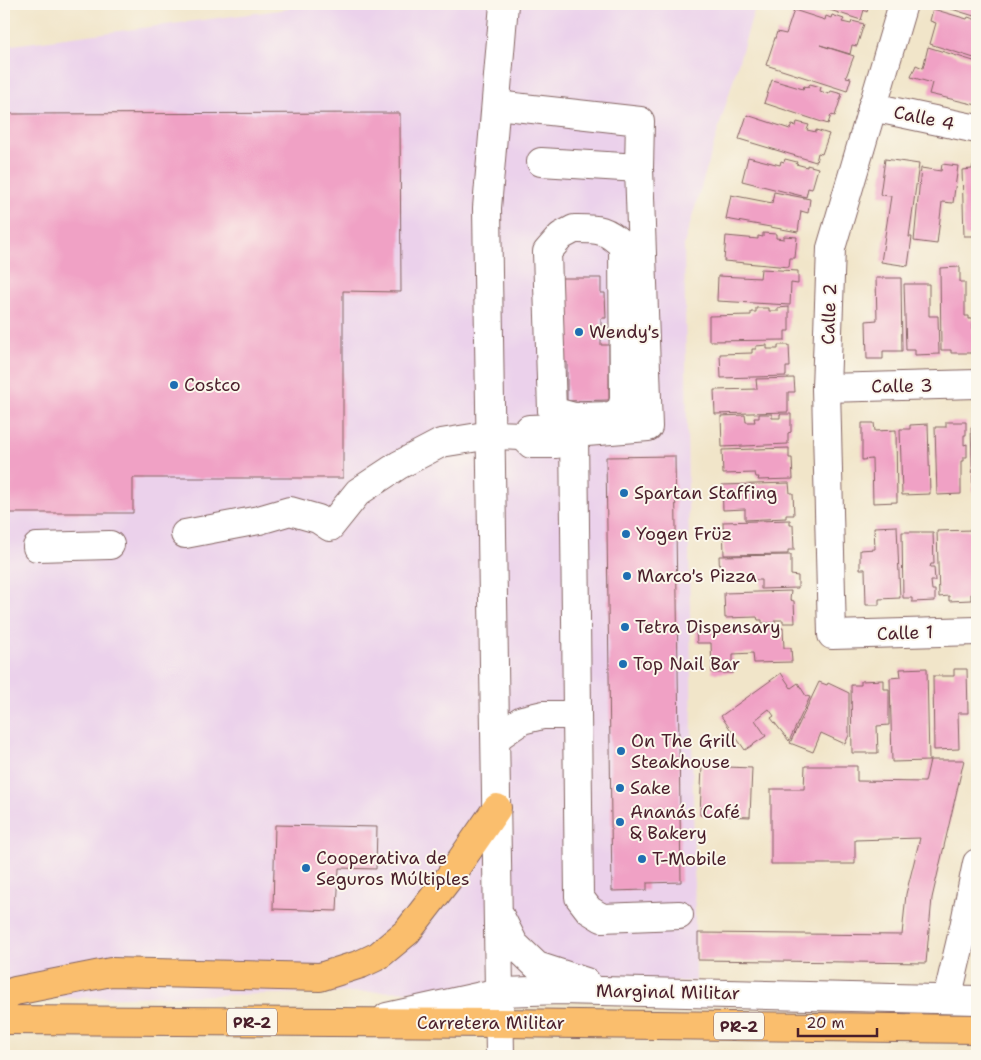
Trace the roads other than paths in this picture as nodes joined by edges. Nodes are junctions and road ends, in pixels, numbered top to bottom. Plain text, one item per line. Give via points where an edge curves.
1 (504, 4) edge
2 (903, 4) edge
3 (496, 105) junction
4 (872, 107) junction
5 (977, 129) edge
6 (541, 162) dead end
7 (639, 168) junction
8 (977, 384) edge
9 (826, 388) junction
10 (571, 428) junction
11 (491, 435) junction
12 (185, 534) dead end
13 (110, 545) dead end
14 (38, 547) dead end
15 (977, 631) edge
16 (832, 635) joint
17 (576, 715) junction
18 (496, 738) junction
19 (497, 808) junction
20 (977, 864) edge
21 (499, 913) junction
22 (679, 915) dead end
23 (611, 991) junction
24 (500, 992) junction
25 (4, 996) edge
26 (947, 999) junction
27 (977, 1000) edge
28 (4, 1020) edge
29 (362, 1023) junction
30 (500, 1023) junction
31 (977, 1029) edge
32 (500, 1056) edge

1 - 3 street
2 - 4 street, Calle 2
3 - 7 street via 640,121
3 - 11 street via 487,208
4 - 5 street, Calle 4
4 - 9 street, Calle 2 via 831,248
6 - 7 street
7 - 10 street via 648,427
8 - 9 street, Calle 3
9 - 16 street, Calle 2
10 - 10 street via 611,416 620,410 624,400 623,246 613,234 599,229 574,229 561,236 547,252 552,411
10 - 11 street via 529,428 522,436
10 - 17 street
11 - 12 street via 441,443 399,465 358,492 330,527 318,519 290,511
11 - 18 street
13 - 14 street
15 - 16 street, Calle 1
17 - 18 street via 543,715 522,720
17 - 22 street via 579,897 588,910 602,918
18 - 19 street
19 - 21 street
19 - 25 main road via 407,932 378,956 361,964 320,977 111,972
20 - 26 street
21 - 23 street via 514,944 538,966
21 - 24 street
23 - 24 street, Marginal Militar
23 - 26 street, Marginal Militar
24 - 29 street, Marginal Militar
24 - 30 street
26 - 27 street, Marginal Militar
28 - 29 main road, Carretera Militar / PR-2
29 - 30 main road, Carretera Militar / PR-2
30 - 31 main road, Carretera Militar / PR-2
30 - 32 street

